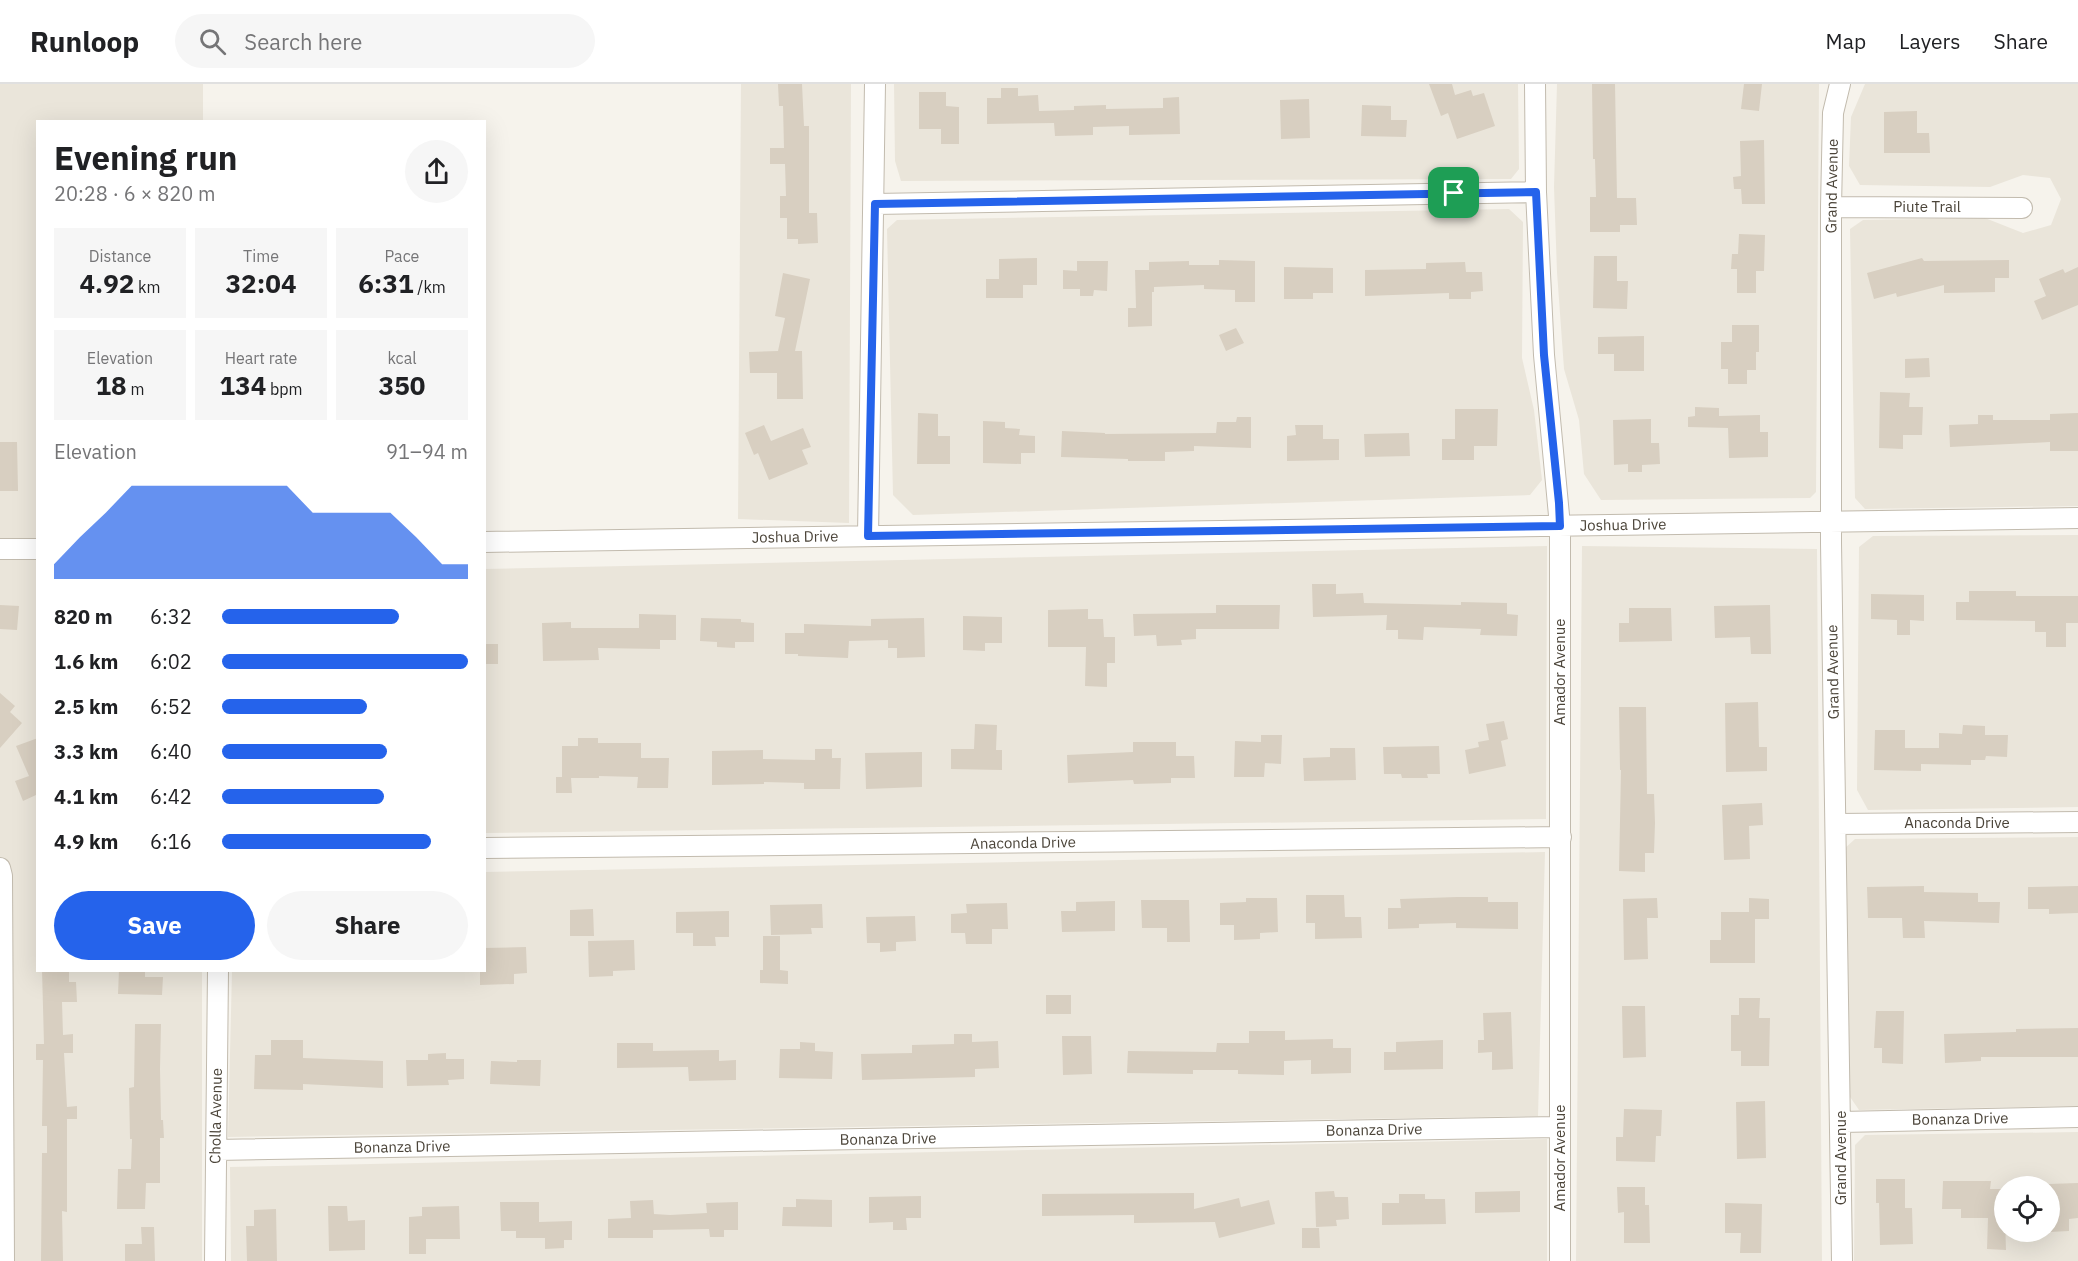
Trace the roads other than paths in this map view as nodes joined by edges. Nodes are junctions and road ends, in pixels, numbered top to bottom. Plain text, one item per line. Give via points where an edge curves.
1 (875, 84) edge
2 (1535, 84) edge
3 (1840, 84) edge
4 (1536, 192) junction
5 (875, 204) junction
6 (1831, 207) junction
7 (2022, 208) dead end
8 (2078, 518) edge
9 (1831, 522) junction
10 (1560, 526) junction
11 (868, 536) junction
12 (486, 542) edge
13 (0, 549) edge
14 (36, 549) edge
15 (2078, 822) edge
16 (1836, 824) junction
17 (1561, 837) junction
18 (486, 848) edge
19 (0, 868) edge
20 (1, 965) edge
21 (218, 972) edge
22 (2078, 1117) edge
23 (1841, 1122) junction
24 (1560, 1127) junction
25 (216, 1150) junction
26 (2, 1184) edge
27 (4, 1261) edge
28 (215, 1261) edge
29 (1560, 1261) edge
30 (1842, 1261) edge

1 - 5 street
2 - 4 street, Amador Avenue
3 - 6 street, Grand Avenue via 1833,113
4 - 5 street
4 - 10 street, Amador Avenue via 1544,355
5 - 11 street
6 - 7 street, Piute Trail
6 - 9 street, Grand Avenue
8 - 9 street, Joshua Drive
9 - 10 street, Joshua Drive
9 - 16 street, Grand Avenue
10 - 11 street, Joshua Drive
10 - 17 street, Amador Avenue
11 - 12 street, Joshua Drive
13 - 14 street
15 - 16 street, Anaconda Drive
16 - 23 street, Grand Avenue
17 - 18 street, Anaconda Drive
17 - 24 street, Amador Avenue
19 - 20 street
20 - 26 street
21 - 25 street, Cholla Avenue
22 - 23 street, Bonanza Drive
23 - 30 street, Grand Avenue
24 - 25 street, Bonanza Drive
24 - 29 street, Amador Avenue
25 - 28 street, Cholla Avenue
26 - 27 street

